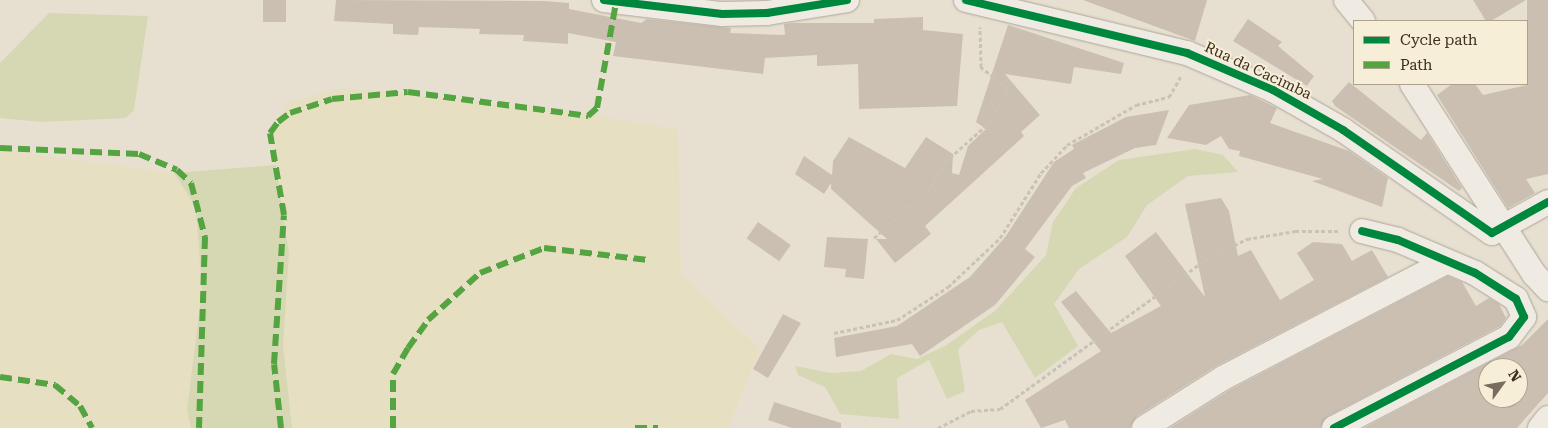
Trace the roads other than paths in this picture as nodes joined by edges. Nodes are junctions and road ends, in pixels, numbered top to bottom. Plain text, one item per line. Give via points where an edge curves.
1 (604, 0) edge
2 (848, 0) edge
3 (1346, 0) edge
4 (972, 2) edge
5 (1362, 20) edge
6 (1413, 85) edge
7 (1548, 202) edge
8 (1506, 227) junction
9 (1362, 231) road end
10 (1446, 262) junction
11 (1548, 289) edge
12 (1548, 418) edge
13 (1144, 428) edge
14 (1334, 428) edge
15 (1540, 428) edge

1 - 2 street via 722,14 767,13
3 - 5 street
4 - 8 street, Rua da Cacimba via 1187,53 1311,110 1489,232
6 - 8 street
7 - 8 street
8 - 11 street
9 - 10 street via 1398,240
10 - 13 street via 1223,378
10 - 14 street via 1475,273 1516,299 1524,310 1521,325 1509,337
12 - 15 street

